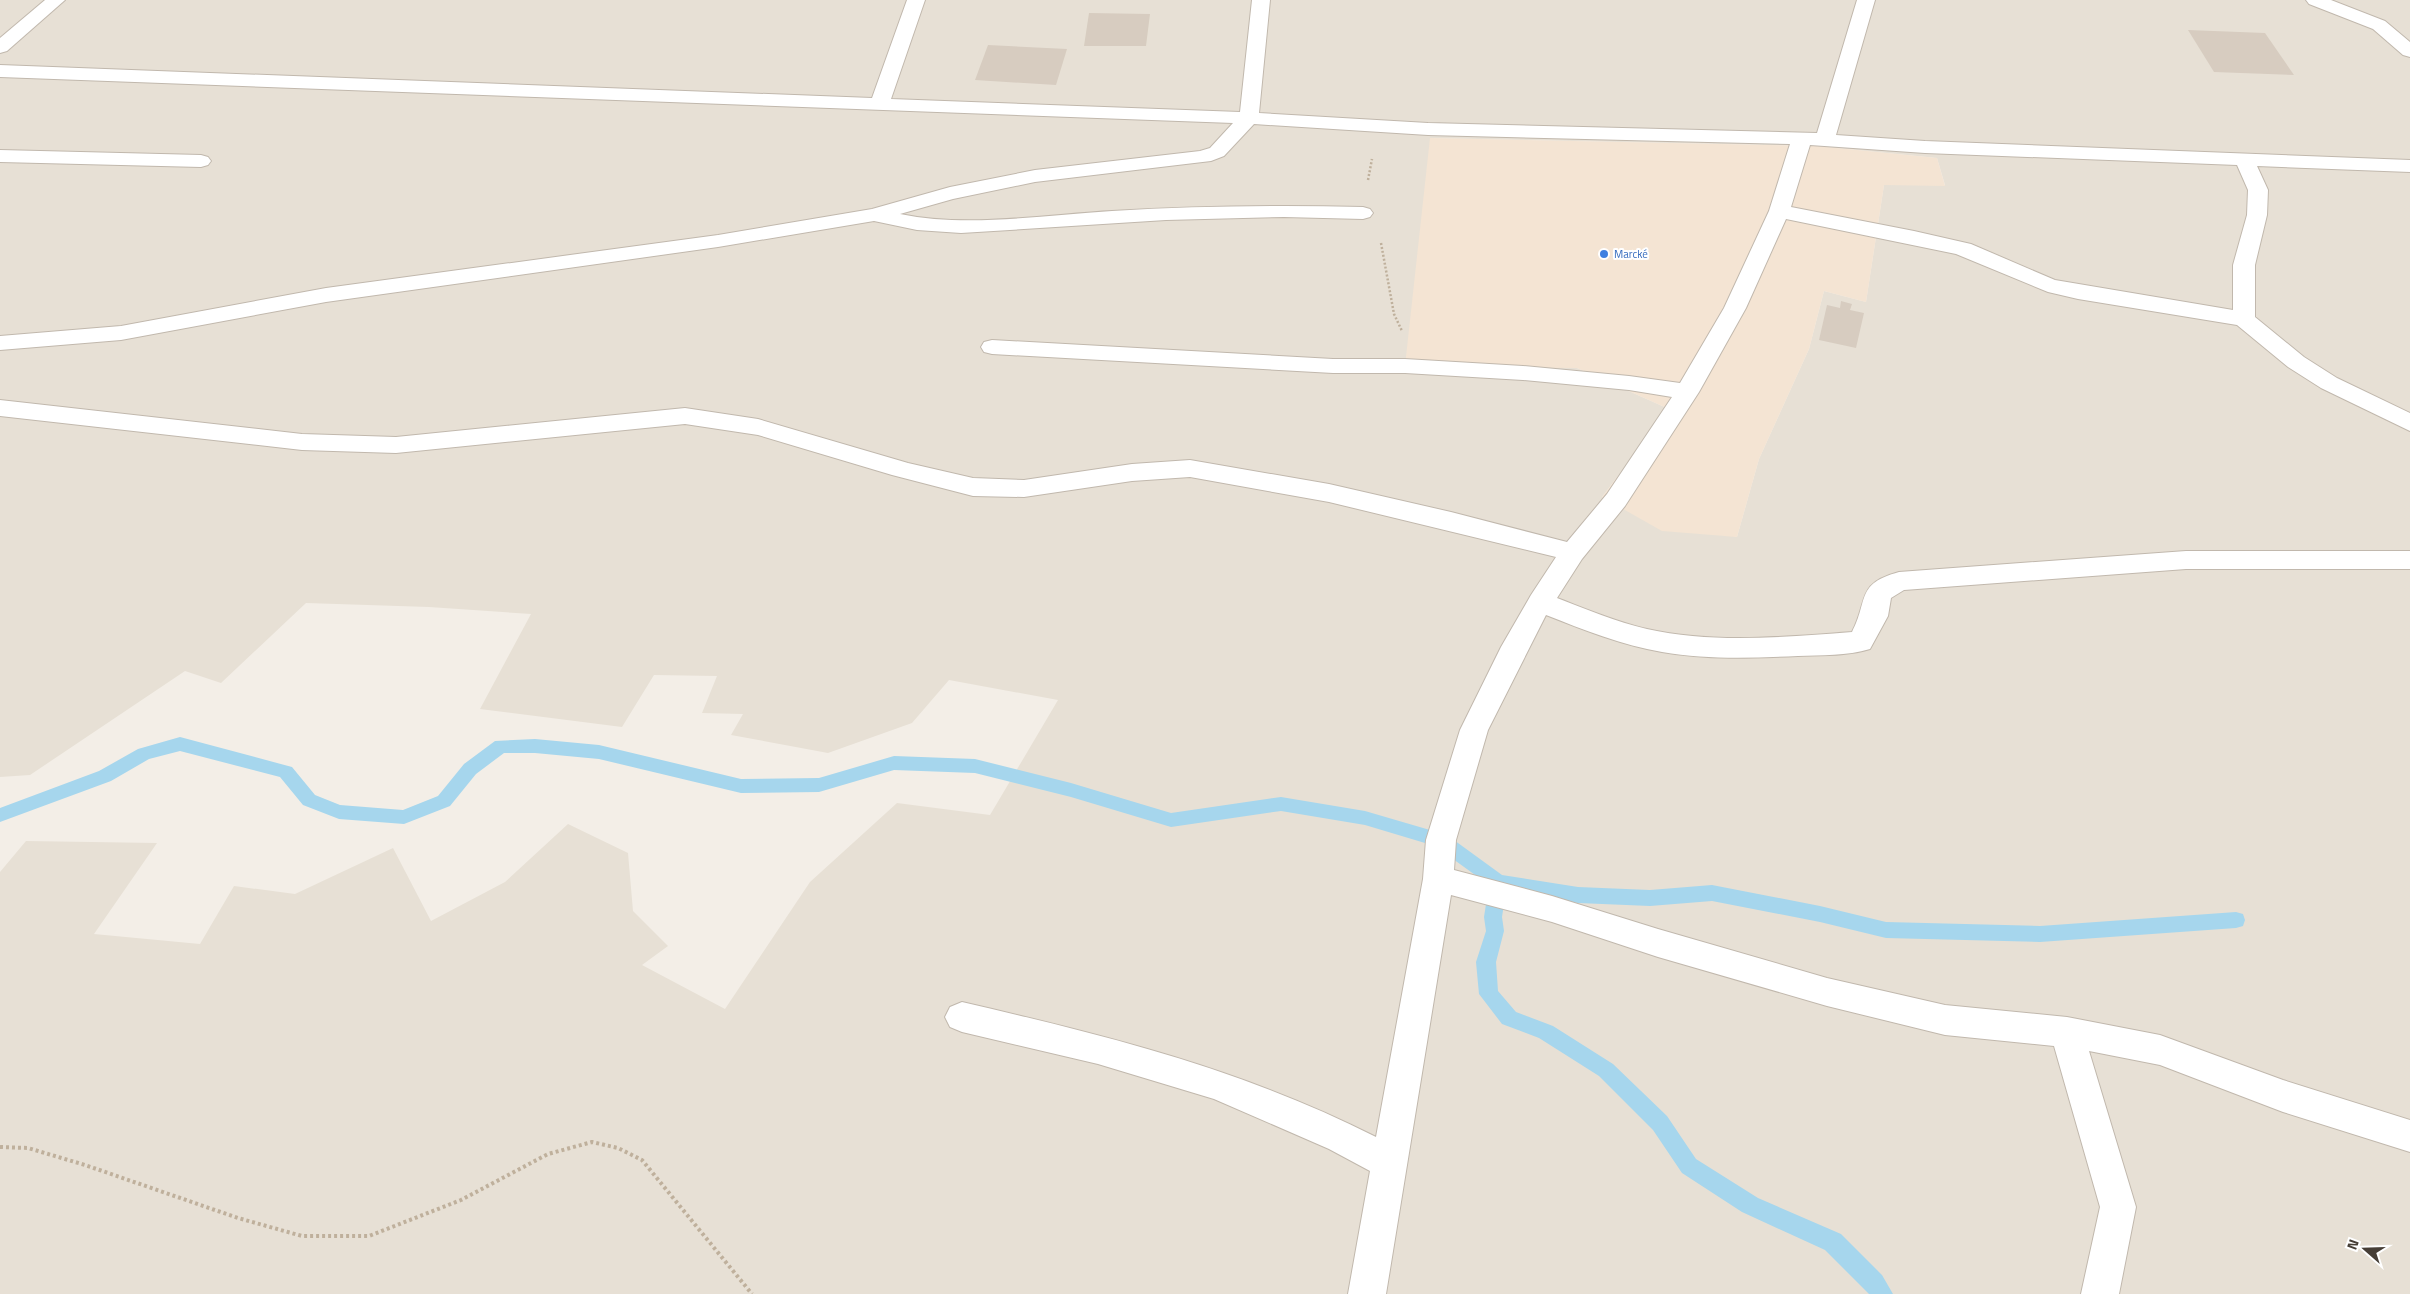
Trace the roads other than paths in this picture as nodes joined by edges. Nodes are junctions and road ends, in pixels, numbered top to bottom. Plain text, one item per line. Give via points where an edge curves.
1 (56, 0) edge
2 (916, 0) edge
3 (1261, 0) edge
4 (1866, 0) edge
5 (2315, 0) edge
6 (0, 47) edge
7 (2410, 51) edge
8 (0, 71) edge
9 (880, 104) junction
10 (1249, 118) junction
11 (1813, 139) junction
12 (0, 156) edge
13 (2244, 159) junction
14 (201, 161) dead end
15 (2410, 166) edge
16 (1779, 211) junction
17 (1363, 212) road end
18 (874, 215) junction
19 (2244, 319) junction
20 (0, 343) edge
21 (992, 346) dead end
22 (1687, 392) junction
23 (0, 408) edge
24 (2410, 423) edge
25 (1573, 552) junction
26 (2410, 560) edge
27 (1540, 602) junction
28 (1438, 879) junction
29 (962, 1017) dead end
30 (2067, 1032) junction
31 (2410, 1136) edge
32 (1389, 1162) junction
33 (1367, 1294) edge
34 (2100, 1294) edge

1 - 6 street
2 - 9 street
3 - 10 street
4 - 11 street
5 - 7 street via 2380,25
8 - 9 street
9 - 10 street
10 - 11 street via 1378,127
10 - 18 street via 1217,152 1204,157 1035,176 950,193
11 - 13 street
11 - 16 street
12 - 14 street
13 - 15 street
13 - 19 street via 2258,190 2257,215 2244,265
16 - 19 street via 1963,249 2048,285 2078,292
16 - 22 street via 1735,308
17 - 18 street via 1166,214 961,227 917,224
18 - 20 street via 718,241 326,295 121,333
19 - 24 street via 2296,362 2329,384
21 - 22 street via 1333,366 1405,366 1523,373
22 - 25 street via 1616,500
23 - 25 street via 292,441 396,445 685,416 708,418 754,426 973,487 1009,491 1187,468 1277,482 1477,526
25 - 27 street
26 - 27 street via 2186,560 1899,581 1878,593 1874,616 1860,642 1822,645 1713,646 1662,642 1609,628
27 - 28 street via 1474,730 1441,840
28 - 30 street via 1552,909 1836,994 1945,1020
28 - 32 street
29 - 32 street via 1098,1049 1218,1085 1341,1137
30 - 31 street via 2160,1050 2283,1096
30 - 34 street via 2118,1207 2112,1225 2107,1273
32 - 33 street

